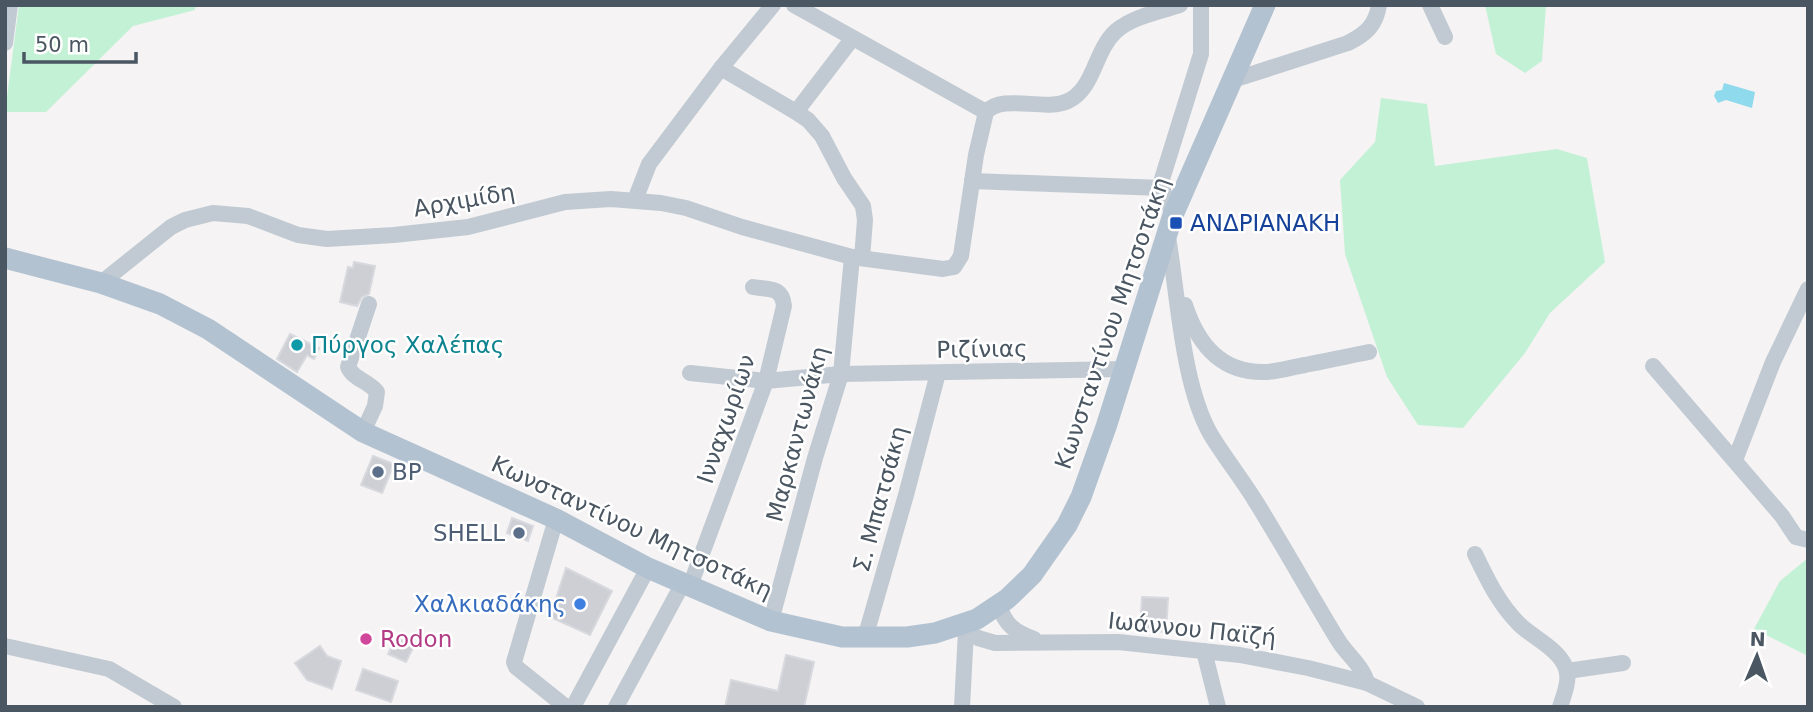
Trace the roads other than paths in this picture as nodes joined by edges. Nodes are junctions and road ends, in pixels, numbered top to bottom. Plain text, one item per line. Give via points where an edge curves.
1 (773, 5) edge
2 (794, 5) edge
3 (1180, 5) edge
4 (1201, 5) edge
5 (1265, 5) edge
6 (1379, 5) edge
7 (1430, 5) edge
8 (8, 15) edge
9 (1445, 37) dead end
10 (852, 38) junction
11 (5, 43) edge
12 (721, 68) junction
13 (1230, 81) junction
14 (796, 112) junction
15 (986, 112) junction
16 (972, 181) junction
17 (1162, 188) junction
18 (635, 200) junction
19 (1170, 223) junction
20 (857, 257) junction
21 (5, 258) edge
22 (1176, 280) junction
23 (101, 283) junction
24 (753, 287) dead end
25 (1808, 289) edge
26 (369, 304) dead end
27 (1369, 352) dead end
28 (1653, 366) dead end
29 (1123, 369) junction
30 (690, 373) dead end
31 (938, 373) junction
32 (841, 374) junction
33 (766, 381) junction
34 (363, 432) junction
35 (1735, 460) junction
36 (556, 519) junction
37 (1808, 540) edge
38 (1475, 554) dead end
39 (648, 568) junction
40 (687, 585) junction
41 (999, 605) junction
42 (771, 621) junction
43 (1009, 627) junction
44 (963, 629) junction
45 (865, 638) junction
46 (1040, 641) junction
47 (1002, 644) junction
48 (5, 646) edge
49 (1204, 651) junction
50 (1623, 663) dead end
51 (1567, 671) junction
52 (1367, 683) junction
53 (174, 707) edge
54 (566, 707) edge
55 (573, 707) edge
56 (616, 707) edge
57 (962, 707) edge
58 (1218, 707) edge
59 (1417, 707) edge
60 (1560, 707) edge

1 - 12 street
2 - 10 street
3 - 15 street via 1137,18 1115,32 1100,52 1085,87 1073,99 995,105
4 - 17 street via 1201,54 1165,165
5 - 13 main road, Κωνσταντίνου Μητσοτάκη
6 - 13 street via 1373,25 1364,35
7 - 9 street
8 - 11 street
10 - 14 street
10 - 15 street
12 - 14 street, Μαρκαντωνάκη
12 - 18 street via 649,164
13 - 19 main road, Κωνσταντίνου Μητσοτάκη
14 - 20 street, Μαρκαντωνάκη via 822,136 863,205 865,220
15 - 16 street
16 - 17 street
16 - 20 street, Αρχιμίδη via 961,256 954,267
17 - 19 street
18 - 20 street, Αρχιμίδη via 686,208
18 - 23 street, Αρχιμίδη via 583,199 468,227 327,239 298,235 248,216 213,212 171,227
19 - 22 street
19 - 29 main road, Κωνσταντίνου Μητσοτάκη
20 - 32 street, Μαρκαντωνάκη
21 - 23 main road, Κωνσταντίνου Μητσοτάκη
22 - 27 street via 1189,319 1208,349 1239,369 1267,372
22 - 52 street via 1182,332 1202,417
23 - 34 main road, Κωνσταντίνου Μητσοτάκη via 160,304 208,329
24 - 33 street, Ινναχωρίων via 780,292 785,306
25 - 35 street via 1773,362
26 - 34 street via 348,367 377,392
28 - 35 street
29 - 31 street, Ριζίνιας
29 - 41 main road, Κωνσταντίνου Μητσοτάκη via 1067,526 1032,575
30 - 33 street, Ριζίνιας
31 - 32 street, Ριζίνιας
31 - 45 street, Σ. Μπατσάκη
32 - 33 street, Ριζίνιας
32 - 42 street, Μαρκαντωνάκη
33 - 40 street, Ινναχωρίων
34 - 36 main road, Κωνσταντίνου Μητσοτάκη
35 - 37 street via 1796,537
36 - 39 main road, Κωνσταντίνου Μητσοτάκη
36 - 54 street via 514,662
38 - 51 street via 1506,609 1560,658
39 - 40 main road, Κωνσταντίνου Μητσοτάκη
39 - 55 street
40 - 42 main road, Κωνσταντίνου Μητσοτάκη
40 - 56 street, Ινναχωρίων
41 - 43 street
41 - 44 main road, Κωνσταντίνου Μητσοτάκη
42 - 45 main road, Κωνσταντίνου Μητσοτάκη
43 - 46 street
43 - 47 street
44 - 45 main road, Κωνσταντίνου Μητσοτάκη
44 - 47 street, Ιωάννου Παϊζή via 987,642
44 - 57 street
46 - 47 street, Ιωάννου Παϊζή
46 - 49 street, Ιωάννου Παϊζή via 1118,642
48 - 53 street via 109,669
49 - 52 street, Ιωάννου Παϊζή via 1279,661
49 - 58 street
50 - 51 street
51 - 60 street
52 - 59 street, Ιωάννου Παϊζή

